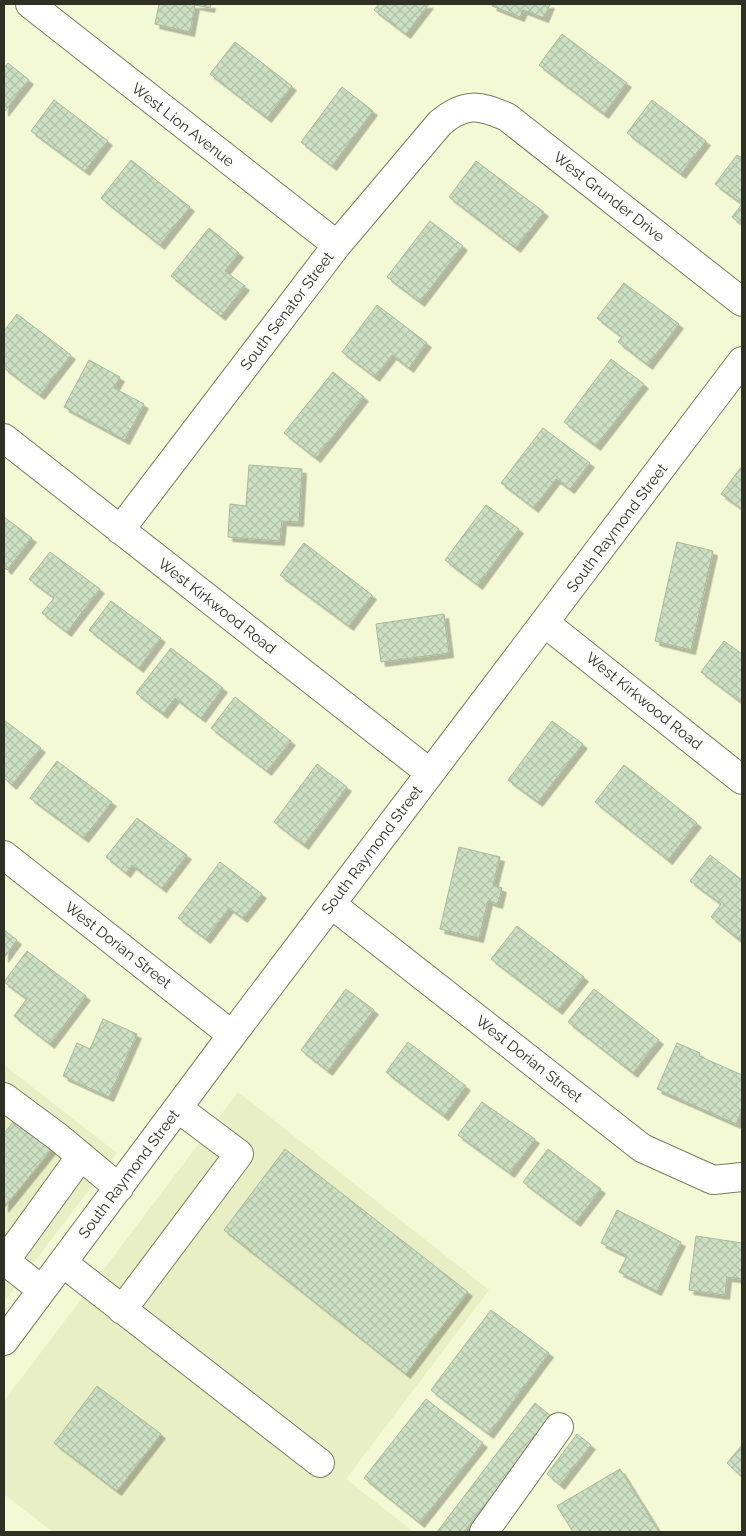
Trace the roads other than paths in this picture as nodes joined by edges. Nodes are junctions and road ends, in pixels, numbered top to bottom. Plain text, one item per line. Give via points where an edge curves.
1 (40, 7) edge
2 (468, 107) joint
3 (337, 245) junction
4 (742, 302) edge
5 (742, 361) edge
6 (4, 438) edge
7 (120, 530) junction
8 (545, 623) junction
9 (430, 773) junction
10 (742, 780) edge
11 (4, 854) edge
12 (331, 904) junction
13 (232, 1035) junction
14 (4, 1097) edge
15 (178, 1109) junction
16 (81, 1156) junction
17 (742, 1177) edge
18 (119, 1188) junction
19 (63, 1263) junction
20 (6, 1265) edge
21 (42, 1290) junction
22 (122, 1310) junction
23 (4, 1341) edge
24 (559, 1427) dead end
25 (320, 1463) dead end
26 (484, 1532) edge

1 - 3 street, West Lion Avenue
2 - 3 street, South Senator Street via 452,113 440,123
2 - 4 street, West Grunder Drive via 488,109 507,117
3 - 7 street, South Senator Street
5 - 8 street, South Raymond Street
6 - 7 street, West Kirkwood Road
7 - 9 street, West Kirkwood Road
8 - 9 street, South Raymond Street
8 - 10 street, West Kirkwood Road
9 - 12 street, South Raymond Street
11 - 13 street, West Dorian Street
12 - 13 street, South Raymond Street
12 - 17 street, West Dorian Street via 642,1148 713,1180
13 - 15 street, South Raymond Street
14 - 16 street
15 - 18 street, South Raymond Street
15 - 22 street via 239,1154
16 - 18 street
16 - 20 street
18 - 19 street, South Raymond Street
19 - 21 street, South Raymond Street
19 - 22 street
20 - 21 street
21 - 23 street, South Raymond Street
22 - 25 street
24 - 26 street

